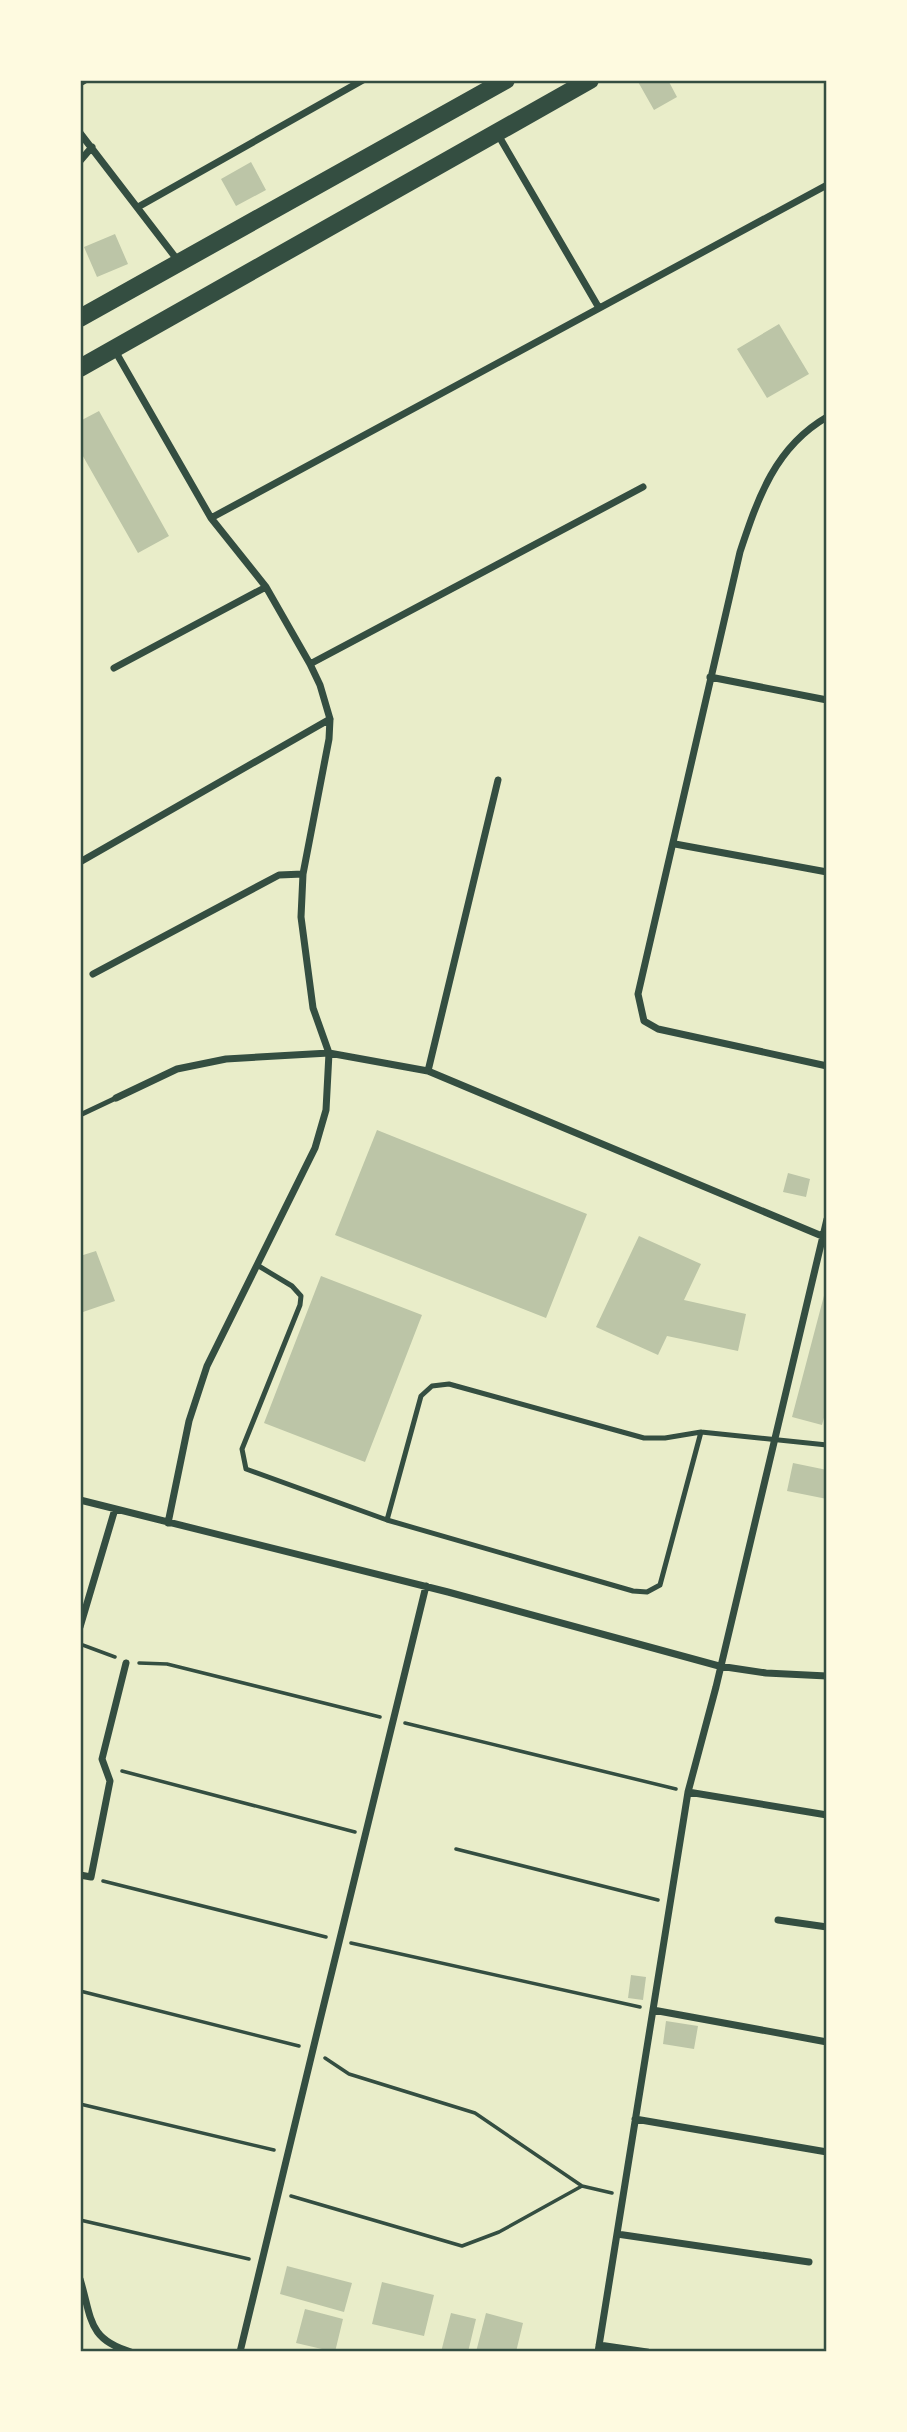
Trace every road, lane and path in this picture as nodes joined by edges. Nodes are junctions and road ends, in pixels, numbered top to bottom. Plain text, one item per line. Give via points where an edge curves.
1 (363, 80) edge
2 (506, 80) edge
3 (590, 80) edge
4 (80, 132) edge
5 (496, 132) junction
6 (92, 147) junction
7 (80, 161) edge
8 (827, 185) edge
9 (138, 206) junction
10 (180, 262) junction
11 (598, 308) junction
12 (80, 318) edge
13 (114, 349) junction
14 (80, 368) edge
15 (827, 417) edge
16 (643, 486) dead end
17 (211, 518) junction
18 (266, 587) junction
19 (310, 664) junction
20 (114, 668) dead end
21 (710, 677) junction
22 (827, 700) edge
23 (330, 719) junction
24 (498, 780) dead end
25 (675, 844) junction
26 (80, 862) edge
27 (827, 872) edge
28 (303, 874) junction
29 (93, 974) dead end
30 (329, 1053) junction
31 (827, 1066) edge
32 (428, 1071) junction
33 (116, 1098) joint
34 (80, 1115) edge
35 (827, 1219) edge
36 (822, 1236) junction
37 (257, 1265) junction
38 (701, 1432) junction
39 (773, 1440) junction
40 (827, 1445) edge
41 (80, 1500) edge
42 (114, 1509) junction
43 (387, 1520) junction
44 (168, 1523) junction
45 (426, 1586) junction
46 (80, 1627) edge
47 (80, 1644) edge
48 (126, 1663) joint
49 (719, 1666) junction
50 (827, 1676) edge
51 (106, 1772) junction
52 (688, 1792) junction
53 (827, 1815) edge
54 (367, 1835) junction
55 (456, 1849) dead end
56 (80, 1875) edge
57 (91, 1877) junction
58 (670, 1903) junction
59 (778, 1920) dead end
60 (827, 1927) edge
61 (341, 1941) junction
62 (80, 1991) edge
63 (653, 2010) junction
64 (827, 2042) edge
65 (311, 2049) junction
66 (80, 2104) edge
67 (635, 2119) junction
68 (287, 2152) junction
69 (827, 2152) edge
70 (582, 2186) junction
71 (278, 2192) junction
72 (623, 2196) junction
73 (80, 2220) edge
74 (617, 2234) junction
75 (261, 2262) junction
76 (809, 2262) dead end
77 (80, 2279) edge
78 (599, 2348) edge
79 (131, 2351) edge
80 (240, 2351) edge
81 (647, 2351) edge

1 - 9 street
2 - 10 main road
3 - 5 main road
4 - 6 street
5 - 11 street
5 - 13 main road
6 - 7 street
6 - 9 street
8 - 11 street
9 - 10 street
10 - 12 main road
11 - 17 street
13 - 14 main road
13 - 17 street
15 - 21 street via 806,429 782,453 758,498
16 - 19 street
17 - 18 street
18 - 19 street
18 - 20 street
19 - 23 street
21 - 22 street
21 - 25 street
23 - 26 street
23 - 28 street
24 - 32 street
25 - 27 street
25 - 31 street via 638,994 644,1021 659,1029
28 - 29 street via 279,875
28 - 30 street via 301,917 309,982
30 - 32 street
30 - 33 street via 226,1059 177,1069
30 - 37 street via 326,1110 315,1148
32 - 36 street
33 - 34 lane
35 - 36 street
36 - 39 street
37 - 43 lane via 301,1296 242,1449 246,1469
37 - 44 street via 207,1366 189,1421
38 - 39 lane
38 - 43 lane via 644,1438 449,1384 432,1386 421,1396
38 - 43 lane via 660,1585 647,1592
39 - 40 lane
39 - 49 street
41 - 42 street
42 - 44 street
42 - 46 street
44 - 45 street
45 - 49 street
45 - 54 street
47 - 48 path
48 - 51 street via 102,1759
49 - 50 street
49 - 52 street
51 - 54 path via 115,1770
51 - 57 street via 110,1781
52 - 53 street
52 - 58 street
54 - 61 street
55 - 58 path
56 - 57 street
57 - 61 path
58 - 63 street
59 - 60 street
61 - 63 path
61 - 65 street
62 - 65 path
63 - 64 street
63 - 67 street
65 - 68 street
65 - 70 path via 349,2074 475,2113
66 - 68 path
67 - 69 street
67 - 72 street
68 - 71 street
70 - 71 path via 499,2232 462,2246
70 - 72 path
71 - 75 street
72 - 74 street
73 - 75 path
74 - 76 street
74 - 78 street
75 - 80 street
77 - 79 street via 98,2335 105,2343
78 - 81 street

